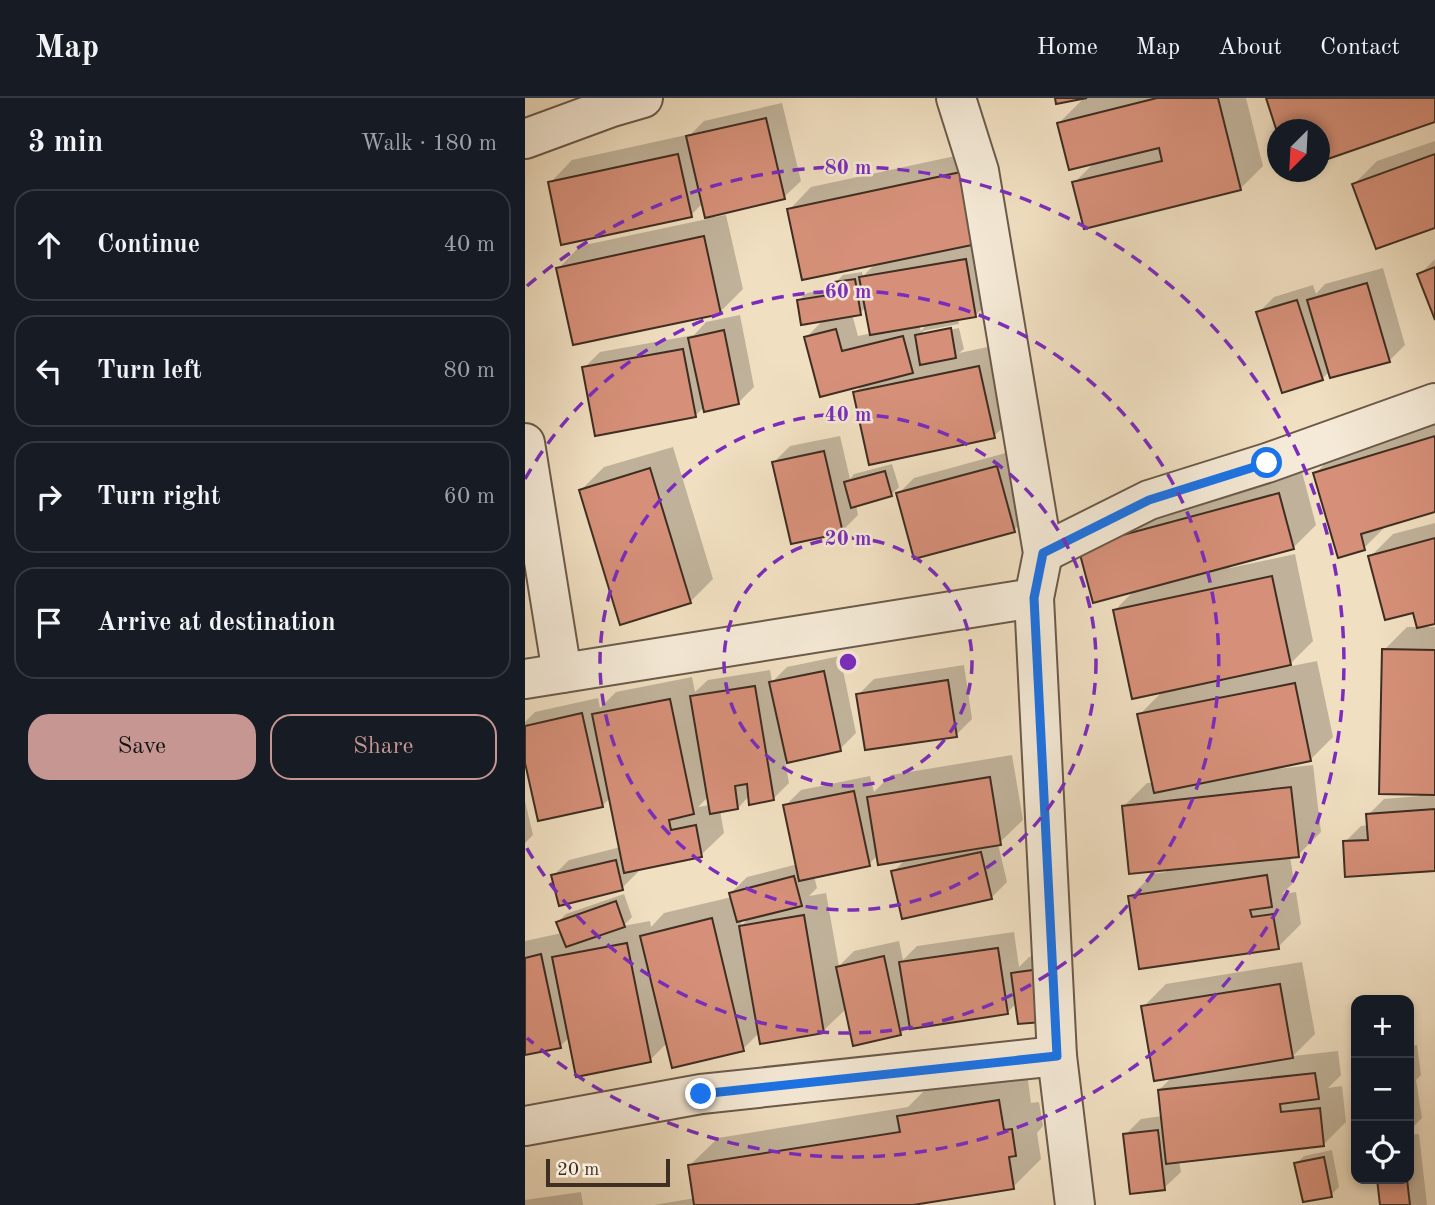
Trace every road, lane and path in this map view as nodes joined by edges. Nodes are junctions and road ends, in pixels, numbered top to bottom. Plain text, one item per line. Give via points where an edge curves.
1 (643, 98) edge
2 (956, 98) edge
3 (525, 139) edge
4 (1435, 403) edge
5 (525, 443) edge
6 (1043, 553) junction
7 (1034, 598) junction
8 (562, 673) junction
9 (525, 679) edge
10 (1057, 1056) junction
11 (525, 1126) edge
12 (1075, 1205) edge

1 - 3 street
2 - 6 street via 979,171
4 - 6 street via 1149,500
5 - 8 street
6 - 7 street
7 - 8 street
7 - 10 street
8 - 9 street
10 - 11 street via 701,1094
10 - 12 street

